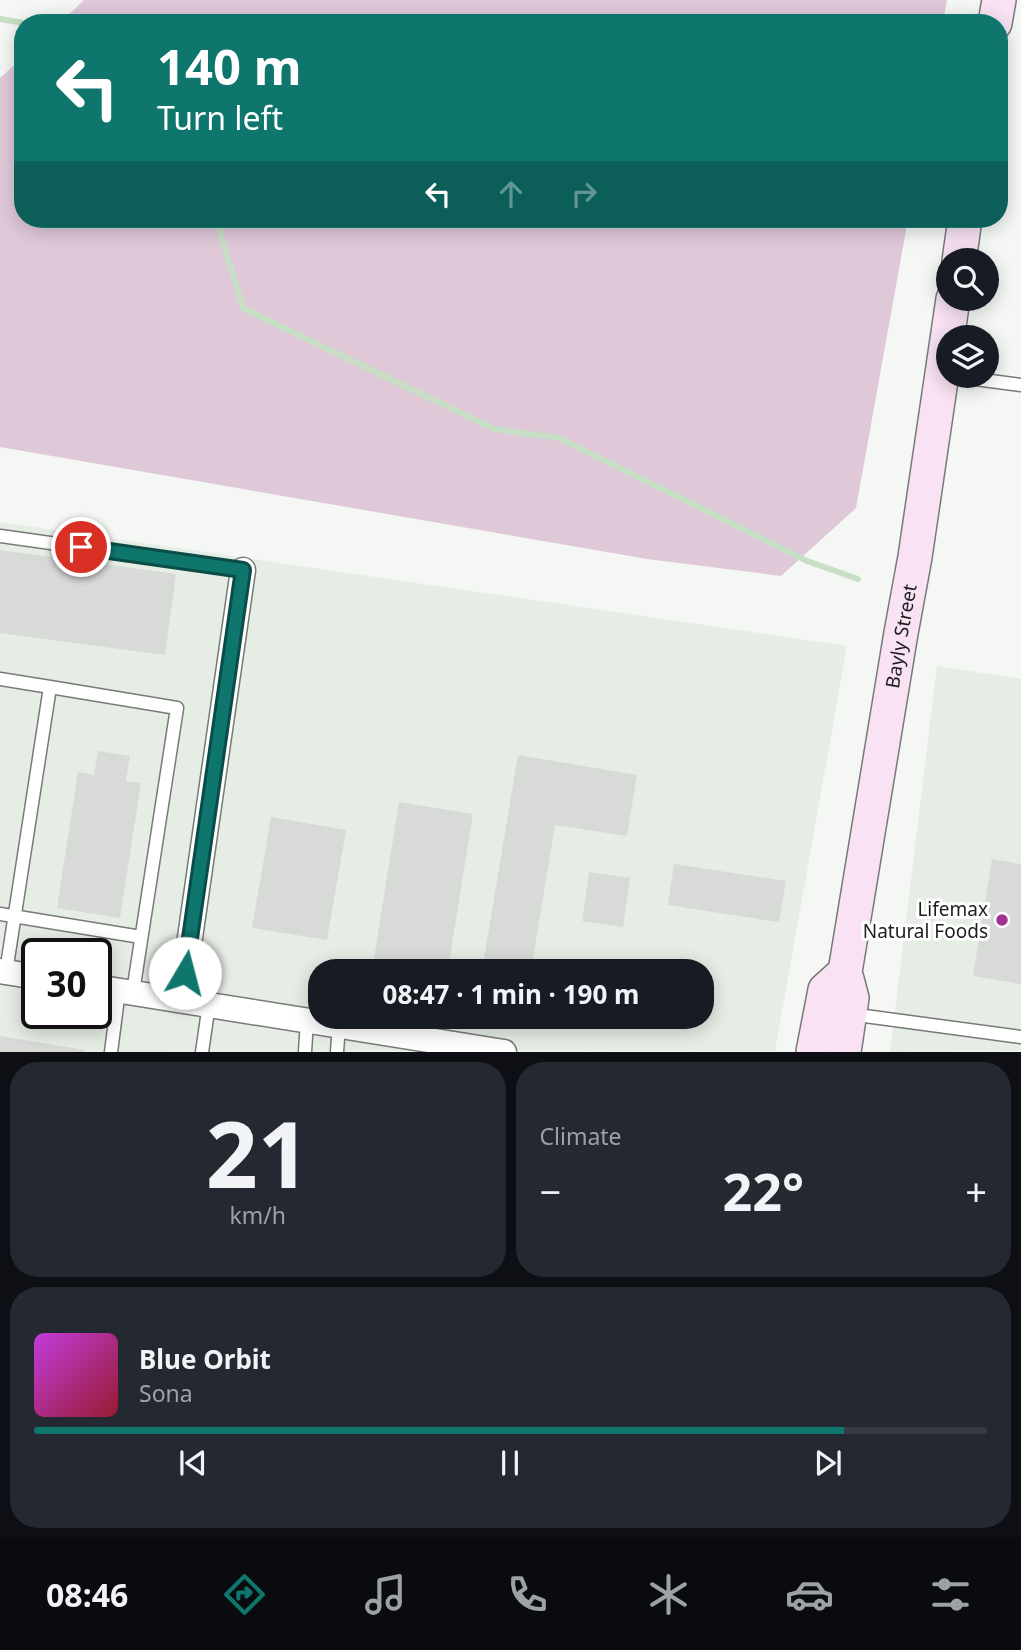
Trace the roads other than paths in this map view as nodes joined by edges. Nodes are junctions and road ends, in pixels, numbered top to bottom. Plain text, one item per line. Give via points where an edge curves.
1 (964, 228) edge
2 (961, 248) edge
3 (999, 382) edge
4 (1021, 385) edge
5 (945, 388) edge
6 (0, 536) edge
7 (243, 570) joint
8 (0, 679) edge
9 (50, 687) junction
10 (0, 914) edge
11 (14, 916) junction
12 (141, 937) junction
13 (3, 971) edge
14 (845, 972) junction
15 (21, 974) edge
16 (116, 990) edge
17 (181, 1000) junction
18 (209, 1004) junction
19 (850, 1014) junction
20 (307, 1020) joint
21 (339, 1029) edge
22 (356, 1029) edge
23 (1021, 1037) edge
24 (425, 1045) edge
25 (488, 1050) edge
26 (111, 1052) edge
27 (202, 1052) edge
28 (305, 1052) edge
29 (337, 1052) edge
30 (813, 1052) edge
31 (844, 1052) edge

1 - 2 main road
3 - 4 lane
5 - 14 main road, Bayly Street
6 - 7 lane
7 - 17 street
8 - 9 lane
9 - 11 lane
9 - 12 lane via 177,708
10 - 11 lane
11 - 12 lane
11 - 13 lane
12 - 16 lane
13 - 15 street
14 - 19 main road, Bayly Street via 852,998
14 - 30 main road via 825,990
16 - 17 street
16 - 26 lane
17 - 18 street
18 - 20 street
18 - 27 lane
19 - 23 lane
19 - 31 main road, Bayly Street
20 - 28 lane
21 - 29 lane
22 - 24 street
24 - 25 street

